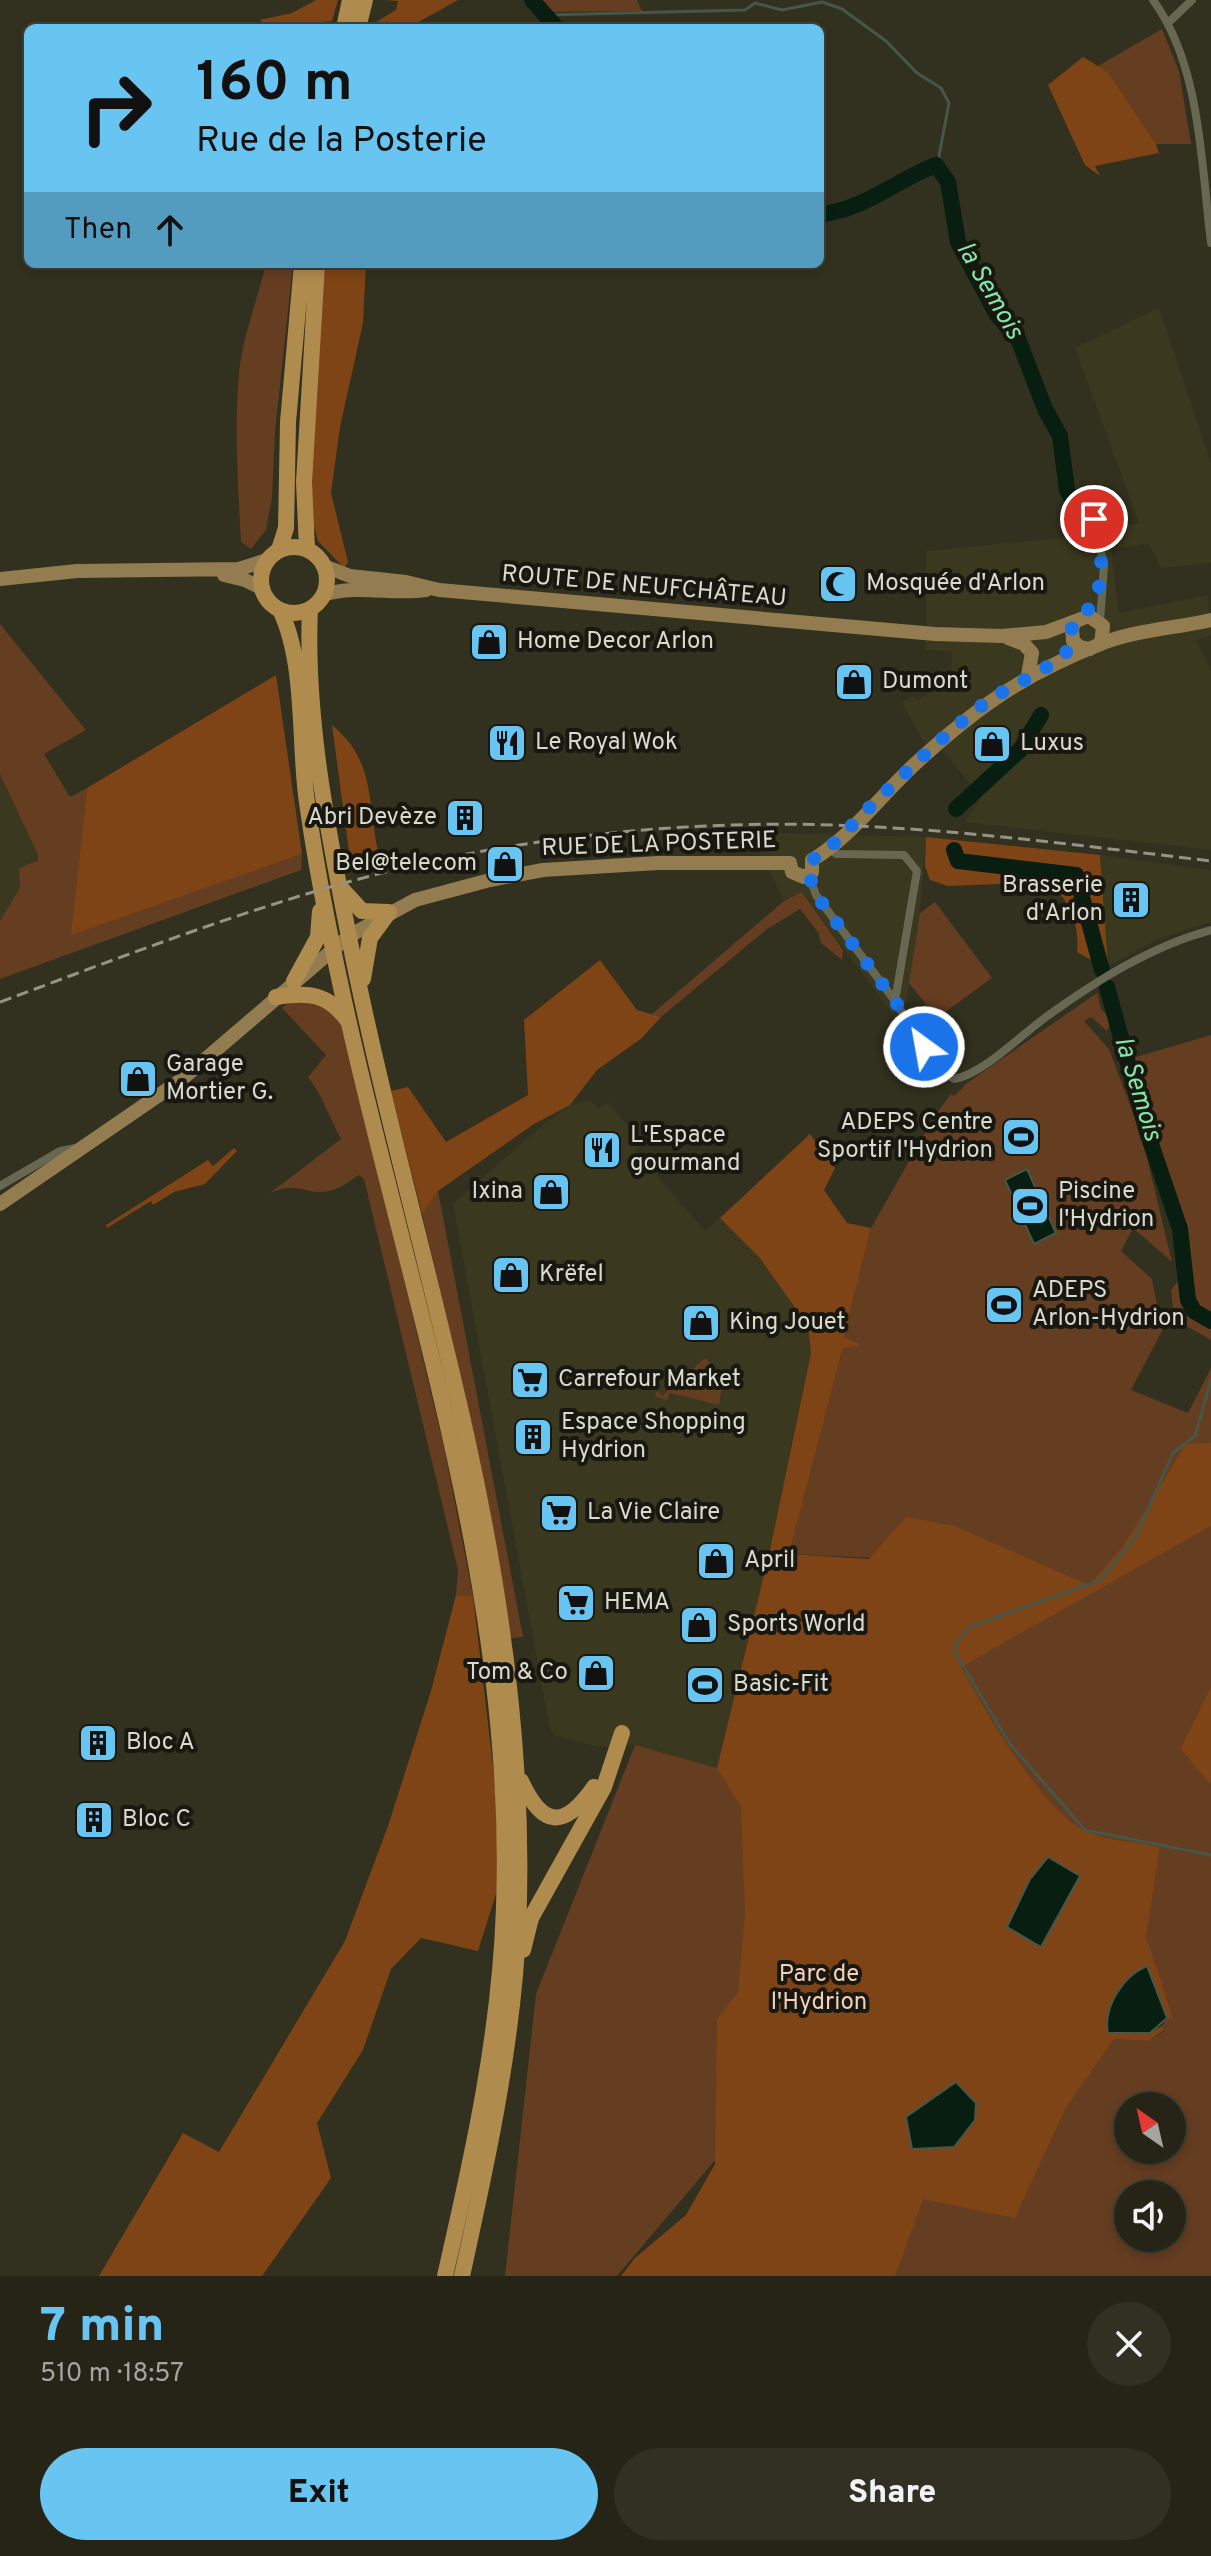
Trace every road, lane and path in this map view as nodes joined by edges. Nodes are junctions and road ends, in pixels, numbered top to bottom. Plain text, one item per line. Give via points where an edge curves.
1 (350, 0) edge
2 (365, 0) edge
3 (1153, 0) edge
4 (1192, 0) edge
5 (1169, 22) junction
6 (345, 24) edge
7 (359, 24) edge
8 (1211, 243) edge
9 (302, 268) edge
10 (317, 268) edge
11 (1090, 495) dead end
12 (307, 549) junction
13 (273, 555) junction
14 (324, 566) junction
15 (204, 571) junction
16 (0, 579) edge
17 (1103, 582) junction
18 (261, 588) junction
19 (430, 589) junction
20 (323, 595) junction
21 (310, 609) junction
22 (280, 610) junction
23 (1211, 611) edge
24 (1080, 619) junction
25 (1211, 620) edge
26 (1102, 623) junction
27 (1046, 632) junction
28 (1002, 636) junction
29 (1073, 640) junction
30 (1096, 646) junction
31 (1057, 662) junction
32 (1028, 675) junction
33 (830, 848) junction
34 (325, 855) junction
35 (811, 867) junction
36 (350, 910) junction
37 (389, 912) junction
38 (323, 920) junction
39 (1211, 930) edge
40 (349, 936) junction
41 (333, 948) junction
42 (294, 981) junction
43 (359, 987) junction
44 (276, 997) junction
45 (895, 1001) junction
46 (349, 1022) junction
47 (80, 1147) junction
48 (0, 1186) edge
49 (0, 1204) edge
50 (517, 1773) junction
51 (515, 1970) junction
52 (445, 2276) edge
53 (462, 2276) edge

1 - 6 highway
2 - 7 highway
3 - 5 street
4 - 5 street
5 - 8 street via 1191,96
9 - 13 highway via 289,408 286,528
10 - 12 highway via 304,468
11 - 17 street
12 - 13 highway via 293,546
12 - 14 highway
13 - 15 main road via 239,569
13 - 18 highway via 261,574
14 - 19 main road, ROUTE DE NEUFCHÂTEAU via 350,576
14 - 20 highway
15 - 16 main road via 90,571
15 - 18 main road
17 - 24 street
17 - 26 street
18 - 22 highway
19 - 20 main road, ROUTE DE NEUFCHÂTEAU via 352,588
19 - 28 main road, ROUTE DE NEUFCHÂTEAU
20 - 21 highway
21 - 22 highway
21 - 34 highway
22 - 34 highway via 292,643 306,794
23 - 26 main road via 1128,628
24 - 26 main road
24 - 27 main road, ROUTE DE NEUFCHÂTEAU
24 - 29 main road
25 - 30 main road, RUE DE LA POSTERIE
26 - 30 main road
27 - 28 main road, ROUTE DE NEUFCHÂTEAU
27 - 29 main road, ROUTE DE NEUFCHÂTEAU
28 - 32 main road via 1032,653
29 - 30 main road, ROUTE DE NEUFCHÂTEAU via 1080,647
29 - 31 main road, RUE DE LA POSTERIE
30 - 31 main road, RUE DE LA POSTERIE
31 - 32 main road, RUE DE LA POSTERIE
32 - 33 main road, RUE DE LA POSTERIE via 966,718
33 - 35 main road, RUE DE LA POSTERIE
33 - 45 street via 836,854 904,855 917,871
34 - 36 highway
34 - 38 highway
35 - 37 main road, RUE DE LA POSTERIE via 801,854 790,863 543,870 437,893
35 - 45 street via 816,895
36 - 37 highway
36 - 40 highway
37 - 40 main road, RUE DE LA POSTERIE
37 - 43 highway via 370,938
38 - 41 highway
38 - 42 highway
39 - 45 street via 1122,968 965,1077 947,1077 935,1066
40 - 41 main road, RUE DE LA POSTERIE
40 - 43 highway
41 - 42 main road, RUE DE LA POSTERIE
41 - 46 highway
42 - 44 main road, RUE DE LA POSTERIE
43 - 50 highway via 467,1437 503,1645
44 - 46 highway via 314,993 328,999
44 - 47 main road, RUE DE LA POSTERIE via 181,1080
46 - 52 highway via 452,1443 497,1706 505,1834 500,1975 482,2113
47 - 48 street via 60,1151
47 - 49 main road, RUE DE LA POSTERIE
50 - 51 highway
50 - 51 highway via 531,1805 543,1814 571,1813 594,1788 622,1733 604,1787 531,1918
51 - 53 highway via 496,2119

